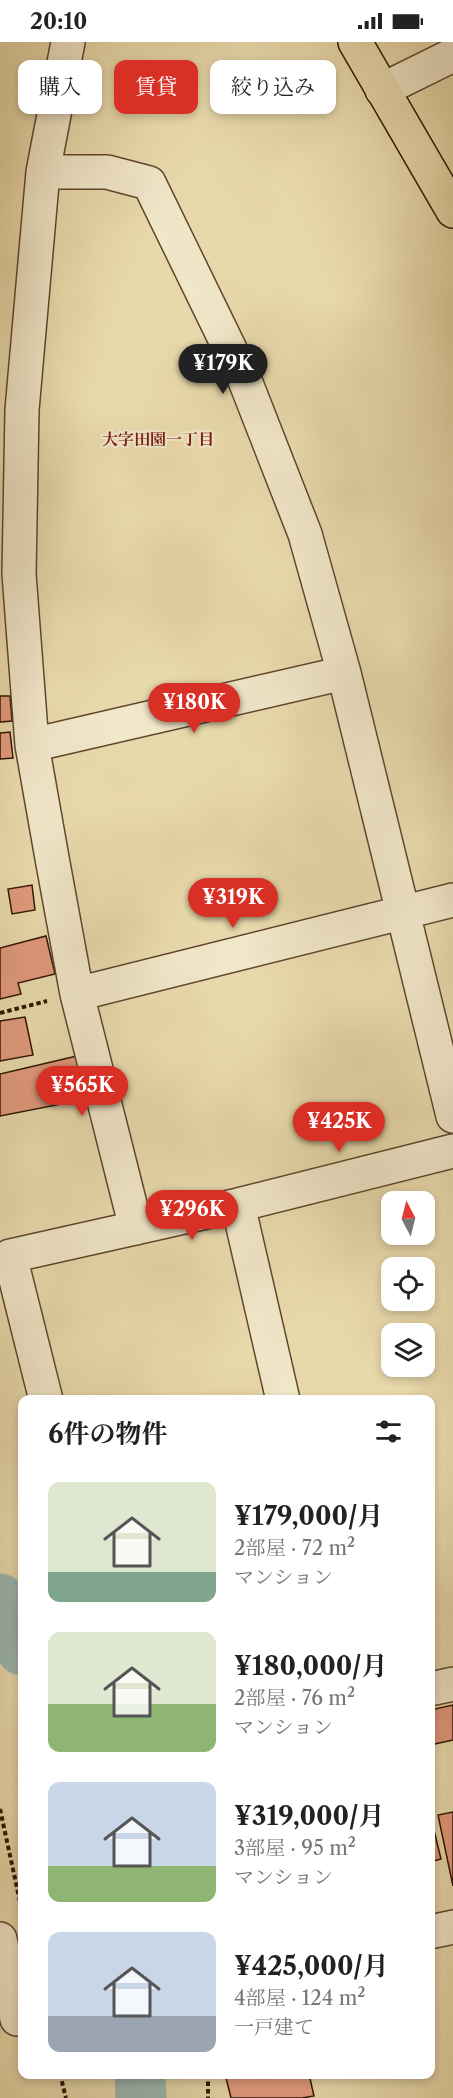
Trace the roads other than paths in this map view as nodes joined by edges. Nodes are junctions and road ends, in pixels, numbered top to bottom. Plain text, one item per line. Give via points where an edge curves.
1 (68, 42) edge
2 (355, 42) edge
3 (453, 55) edge
4 (382, 90) junction
5 (43, 172) junction
6 (453, 211) edge
7 (344, 673) junction
8 (32, 745) junction
9 (453, 900) edge
10 (401, 912) junction
11 (77, 994) junction
12 (453, 1116) edge
13 (453, 1151) edge
14 (238, 1205) junction
15 (136, 1228) junction
16 (45, 1395) edge
17 (282, 1395) edge
18 (453, 1684) edge
19 (435, 1688) edge
20 (453, 1927) edge
21 (435, 1931) edge
22 (0, 1939) edge
23 (13, 2020) edge

1 - 5 street
2 - 4 main road
3 - 4 street
4 - 6 main road
5 - 7 street via 107,172 149,183 244,378 305,534
5 - 8 street via 22,410 19,574
7 - 8 street
7 - 10 street
8 - 11 street
9 - 10 street
10 - 11 street
10 - 12 street
11 - 15 street
13 - 14 street
14 - 15 street
14 - 17 street
15 - 16 street via 10,1256
18 - 19 street
20 - 21 street
22 - 23 street

